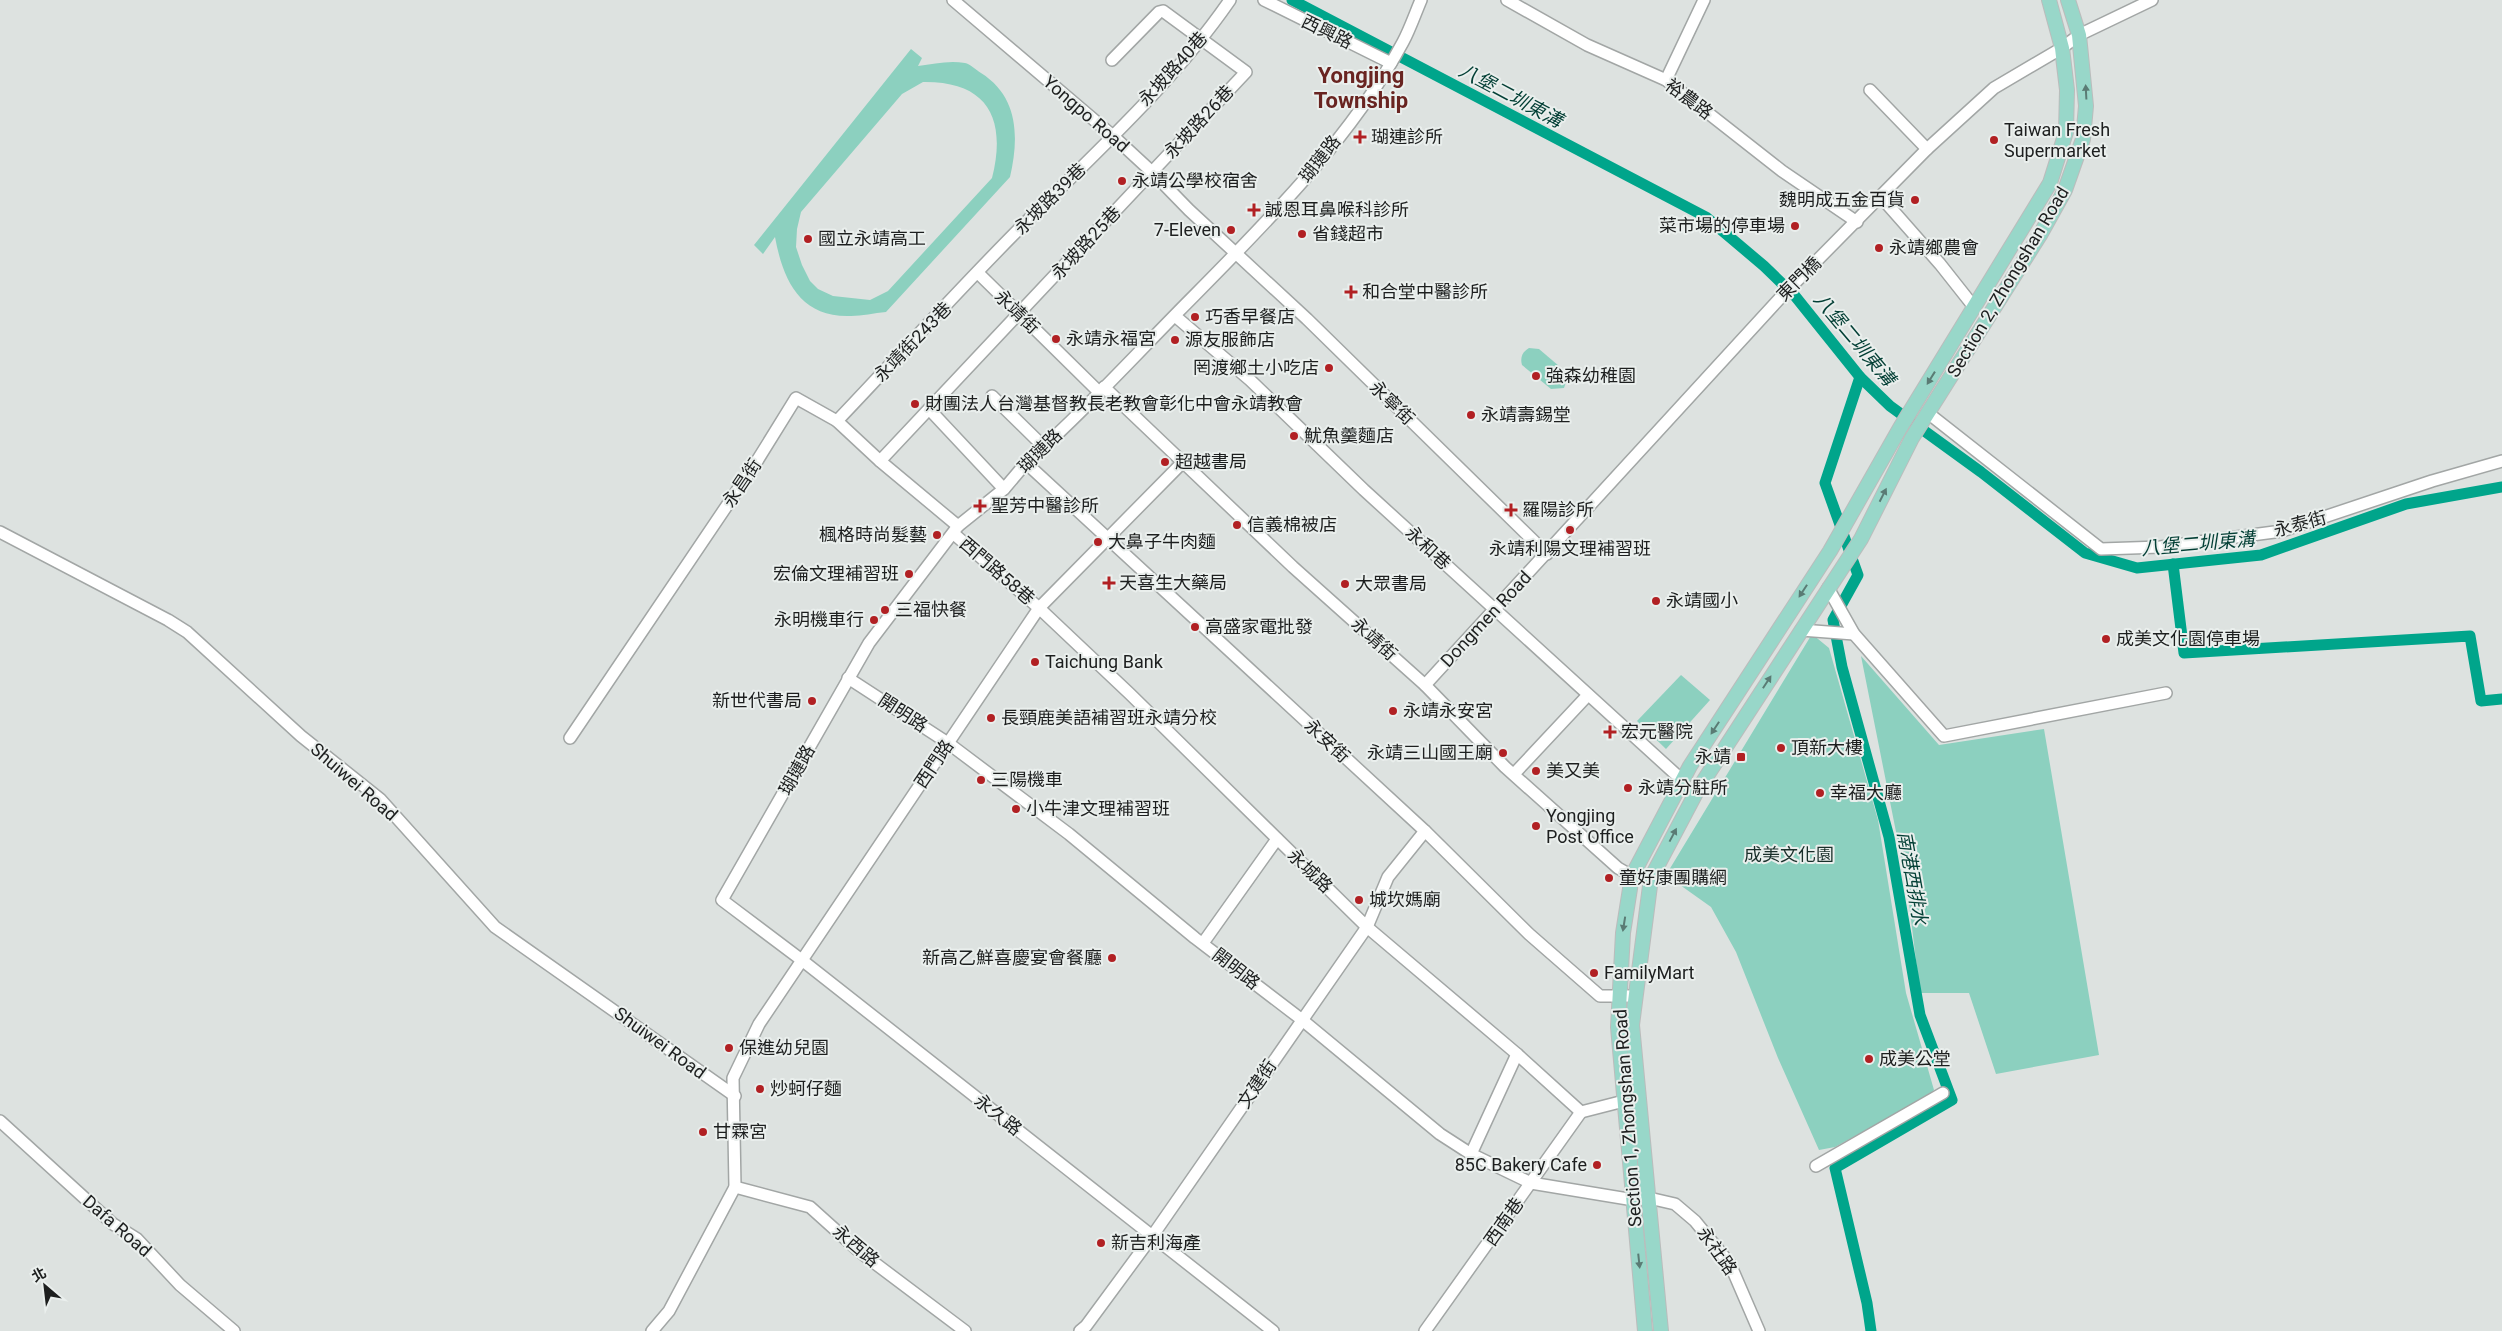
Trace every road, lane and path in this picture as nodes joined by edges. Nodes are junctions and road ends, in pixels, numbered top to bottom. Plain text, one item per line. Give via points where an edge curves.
1 (953, 0) edge
2 (1230, 0) edge
3 (1264, 0) edge
4 (1421, 0) edge
5 (1507, 0) edge
6 (1704, 0) edge
7 (2048, 0) edge
8 (2068, 0) edge
9 (2152, 0) edge
10 (2079, 35) junction
11 (1203, 39) junction
12 (2062, 48) junction
13 (1112, 60) dead end
14 (1391, 63) junction
15 (1666, 80) junction
16 (1870, 90) dead end
17 (1113, 136) junction
18 (1927, 149) junction
19 (1152, 172) junction
20 (1881, 197) junction
21 (1857, 222) junction
22 (1235, 254) junction
23 (987, 262) joint
24 (978, 273) junction
25 (1974, 307) junction
26 (1019, 314) junction
27 (1175, 316) junction
28 (1102, 390) junction
29 (992, 396) dead end
30 (929, 409) junction
31 (1928, 414) junction
32 (837, 421) junction
33 (1044, 447) junction
34 (2502, 461) edge
35 (880, 462) junction
36 (1026, 463) junction
37 (1182, 463) junction
38 (1004, 488) junction
39 (956, 530) junction
40 (0, 532) edge
41 (1108, 538) junction
42 (1547, 554) junction
43 (1828, 588) junction
44 (1039, 608) junction
45 (1495, 610) junction
46 (1801, 630) junction
47 (1854, 634) junction
48 (848, 678) junction
49 (1425, 685) junction
50 (2166, 693) dead end
51 (1588, 695) junction
52 (570, 738) dead end
53 (948, 743) junction
54 (1514, 774) junction
55 (1682, 780) junction
56 (1425, 831) junction
57 (1277, 839) junction
58 (1632, 876) junction
59 (1650, 878) junction
60 (722, 900) joint
61 (1367, 927) junction
62 (1203, 944) junction
63 (803, 960) junction
64 (1619, 996) junction
65 (1635, 996) junction
66 (1301, 1019) junction
67 (1517, 1054) junction
68 (1943, 1093) dead end
69 (734, 1096) junction
70 (1624, 1101) junction
71 (1581, 1112) junction
72 (0, 1121) edge
73 (1471, 1154) junction
74 (1816, 1166) dead end
75 (1531, 1183) junction
76 (735, 1187) junction
77 (1649, 1198) junction
78 (1634, 1200) junction
79 (1153, 1235) junction
80 (234, 1331) edge
81 (652, 1331) edge
82 (965, 1331) edge
83 (1080, 1331) edge
84 (1273, 1331) edge
85 (1425, 1331) edge
86 (1645, 1331) edge
87 (1661, 1331) edge
88 (1759, 1331) edge

1 - 17 street, Yongpo Road
2 - 11 street, 永坡路40巷
3 - 14 street, 西興路
4 - 14 street, 瑚璉路
5 - 15 street, 裕農路 via 1587,45
6 - 15 street
7 - 12 main road, Section 2, Zhongshan Road
8 - 10 main road, Section 2, Zhongshan Road
9 - 10 street, 東門橋
10 - 12 street, 東門橋
31 -> 10 main road, Section 2, Zhongshan Road via 2065,190 2083,139 2086,106
11 - 13 street via 1163,11 1158,12
11 - 17 street, 永坡路40巷
11 - 19 street, 永坡路26巷 via 1246,72
12 - 18 street, 東門橋 via 1994,88
12 - 25 main road, Section 2, Zhongshan Road via 2067,90 2066,132 2053,175 2030,219
14 - 22 street, 瑚璉路 via 1304,181
15 - 21 street, 裕農路 via 1782,171
16 - 18 street
17 - 19 street, Yongpo Road
17 - 23 street, 永坡路39巷
18 - 20 street, 東門橋
19 - 22 street, Yongpo Road
19 - 26 street, 永坡路25巷
20 - 21 street, 東門橋
20 - 25 street
21 - 42 street, 東門橋 via 1781,296
22 - 27 street, 瑚璉路
22 - 42 street, 永寧街
23 - 24 street, 永靖街243巷
24 - 26 street, 永靖街
24 - 32 street, 永靖街243巷
25 -> 55 main road, Section 2, Zhongshan Road via 1830,551
26 - 28 street, 永靖街
26 - 30 street, 永坡路25巷
27 - 28 street, 瑚璉路
27 - 45 street, 永和巷 via 1250,380
28 - 33 street, 瑚璉路
28 - 37 street, 永靖街
29 - 33 street
30 - 35 street, 永坡路25巷
30 - 38 street
31 - 34 street, 永泰街 via 2100,549 2160,547 2282,532
43 -> 31 main road, Section 2, Zhongshan Road via 1861,539 1912,438
32 - 35 street, 永昌街
32 - 52 street, 永昌街 via 796,398
33 - 36 street, 瑚璉路
35 - 39 street, 永昌街
36 - 38 street, 瑚璉路
36 - 41 street, 永安街
37 - 41 street, 西門路
37 - 49 street, 永靖街
38 - 39 street, 瑚璉路
39 - 44 street, 西門路58巷
39 - 48 street, 瑚璉路 via 869,643
40 - 69 street, Shuiwei Road via 187,632 301,736 380,799 495,927
41 - 44 street, 西門路
41 - 56 street, 永安街
42 - 45 street, Dongmen Road
43 - 46 main road
43 - 47 street
44 - 53 street, 西門路
44 - 57 street, 永城路
45 - 49 street, Dongmen Road
45 - 51 street, 永和巷
46 - 47 street
59 -> 46 main road via 1696,791
47 - 50 street via 1944,736
48 - 53 street, 開明路
48 - 60 street, 瑚璉路
49 - 54 street, 永靖街
51 - 54 street
51 - 55 street, 永和巷
53 - 62 street, 開明路 via 1068,834
53 - 63 street, 西門路
54 - 58 street, 永靖街 via 1603,855
55 - 58 main road
56 - 61 street, 文建街 via 1388,877
56 - 64 street, 永安街 via 1528,934 1600,996
57 - 61 street, 永城路
57 - 62 street
58 - 59 street, 永靖街
58 -> 64 main road, Section 1, Zhongshan Road via 1623,933
59 - 65 main road, Section 1, Zhongshan Road
60 - 63 street, 永久路
61 - 66 street, 文建街
61 - 67 street, 永城路
62 - 66 street, 開明路
63 - 69 street, 西門路 via 759,1024 733,1078
63 - 79 street, 永久路
64 - 65 street, 永安街
64 - 70 main road, Section 1, Zhongshan Road
65 - 77 main road, Section 1, Zhongshan Road via 1632,1025
66 - 73 street, 開明路 via 1440,1134
66 - 79 street, 文建街
67 - 71 street, 永城路
67 - 73 street
68 - 74 street
69 - 76 street, 西門路
70 - 71 street
70 - 78 main road, Section 1, Zhongshan Road
71 - 75 street, 西南巷
72 - 80 street, Dafa Road via 113,1224 137,1239 180,1285
73 - 75 street, 開明路
75 - 78 street, 開明路
75 - 85 street, 西南巷
76 - 81 street via 669,1311
76 - 82 street, 永西路 via 810,1207 860,1252
77 - 78 street, 開明路
77 - 87 main road, Section 1, Zhongshan Road
77 - 88 street, 永社路 via 1675,1204 1700,1227 1730,1264
78 -> 86 main road, Section 1, Zhongshan Road
79 - 83 street, 文建街
79 - 84 street, 永久路

